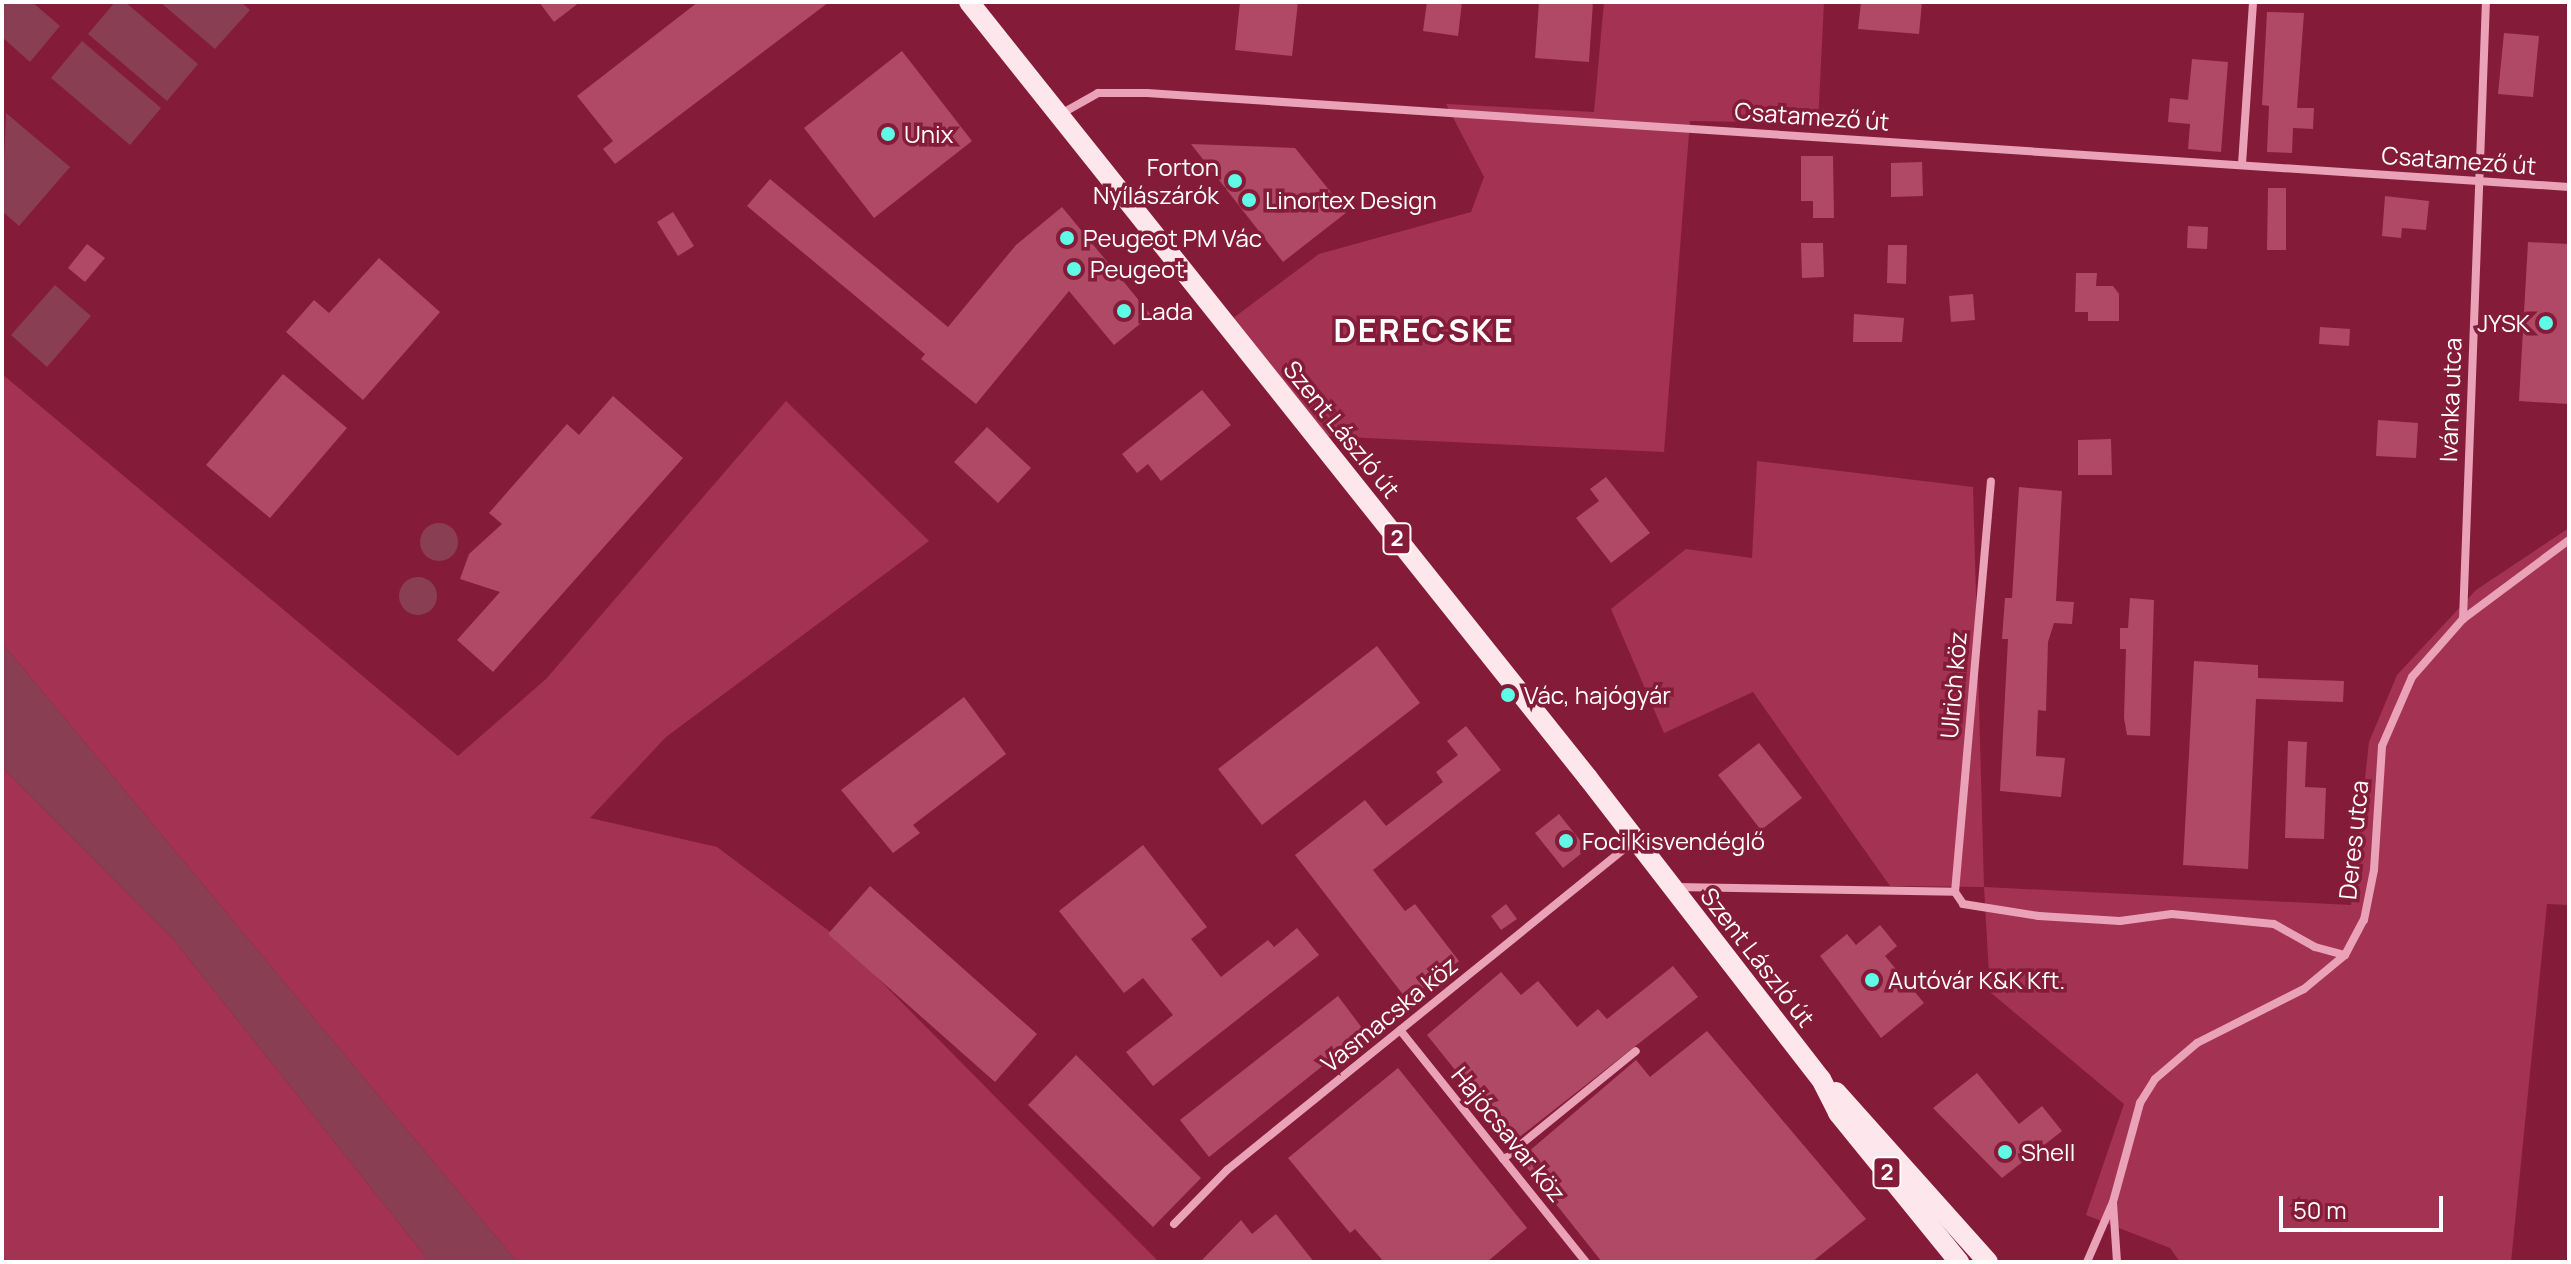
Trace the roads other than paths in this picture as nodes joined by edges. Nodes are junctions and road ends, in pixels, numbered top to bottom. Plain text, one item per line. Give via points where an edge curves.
1 (969, 2) edge
2 (2253, 2) edge
3 (2486, 2) edge
4 (1058, 116) junction
5 (2242, 164) junction
6 (2477, 182) junction
7 (2569, 187) edge
8 (1991, 482) dead end
9 (2569, 540) edge
10 (2463, 619) junction
11 (1634, 841) junction
12 (1669, 887) junction
13 (1955, 892) junction
14 (2345, 955) junction
15 (1400, 1030) junction
16 (1636, 1051) dead end
17 (1821, 1079) junction
18 (1503, 1159) junction
19 (2113, 1202) junction
20 (1174, 1224) dead end
21 (1586, 1262) edge
22 (1959, 1262) edge
23 (1988, 1262) edge
24 (2087, 1262) edge
25 (2117, 1262) edge

1 - 4 main road, Szent László út / 2
2 - 5 street
3 - 6 street, Ivánka utca
4 - 5 street, Csatamező út via 1098,93 1147,93
4 - 11 main road, Szent László út / 2
5 - 6 street, Csatamező út
6 - 7 street, Csatamező út
6 - 10 street, Ivánka utca
8 - 13 street, Ulrich köz
9 - 10 street, Deres utca
10 - 14 street, Deres utca via 2412,677 2388,723 2374,870 2364,920
11 - 12 main road, Szent László út / 2
11 - 15 street, Vasmacska köz
12 - 13 street
12 - 17 main road, Szent László út / 2
13 - 14 street via 1963,904 2039,916 2120,921 2172,914 2274,924 2315,947
14 - 19 street, Deres utca via 2304,989 2197,1043 2155,1079 2140,1103
15 - 18 street, Hajócsavar köz
15 - 20 street, Vasmacska köz via 1227,1170
16 - 18 street
17 - 22 main road, 2 via 1838,1113
17 - 23 main road, 2
18 - 21 street, Hajócsavar köz
19 - 24 street
19 - 25 street

